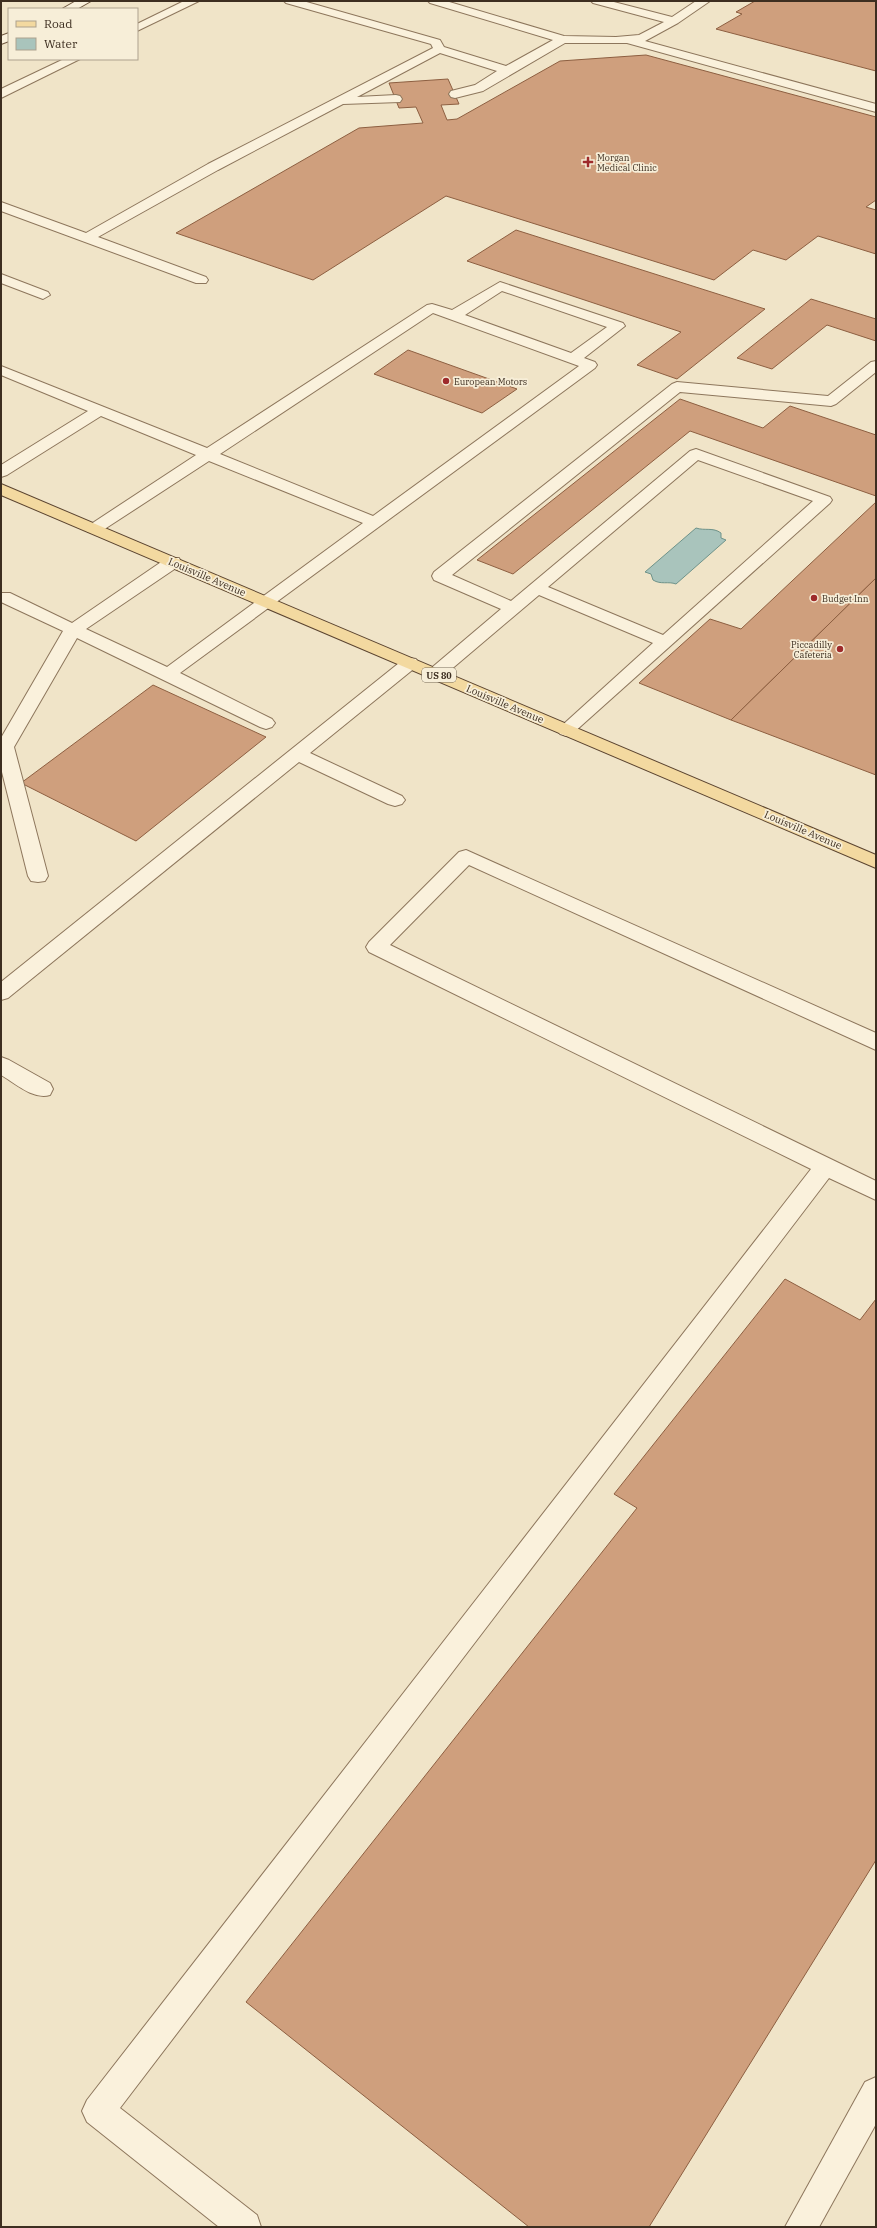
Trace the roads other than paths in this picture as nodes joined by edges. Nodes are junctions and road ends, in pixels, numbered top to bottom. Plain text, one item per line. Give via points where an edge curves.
1 (85, 1) edge
2 (193, 1) edge
3 (290, 1) edge
4 (434, 1) edge
5 (597, 1) edge
6 (704, 1) edge
7 (70, 8) edge
8 (674, 21) junction
9 (138, 28) edge
10 (563, 39) junction
11 (628, 40) junction
12 (439, 49) junction
13 (72, 60) edge
14 (507, 70) junction
15 (1, 94) edge
16 (455, 94) dead end
17 (396, 99) dead end
18 (340, 101) junction
19 (876, 108) edge
20 (1, 206) edge
21 (86, 238) junction
22 (1, 278) edge
23 (201, 280) dead end
24 (43, 295) dead end
25 (453, 316) junction
26 (573, 359) junction
27 (876, 365) edge
28 (1, 370) edge
29 (100, 410) junction
30 (209, 454) junction
31 (1, 472) edge
32 (1, 489) edge
33 (374, 522) junction
34 (94, 529) junction
35 (173, 562) junction
36 (536, 588) junction
37 (4, 597) dead end
38 (266, 602) junction
39 (513, 608) junction
40 (73, 630) junction
41 (665, 642) junction
42 (410, 663) junction
43 (168, 674) junction
44 (435, 674) junction
45 (266, 723) dead end
46 (566, 730) junction
47 (297, 754) junction
48 (394, 800) dead end
49 (876, 862) edge
50 (38, 876) dead end
51 (1, 993) edge
52 (876, 1042) edge
53 (1, 1065) edge
54 (42, 1089) dead end
55 (826, 1167) junction
56 (876, 1191) edge
57 (876, 2093) edge
58 (244, 2227) edge
59 (801, 2227) edge

1 - 7 street
2 - 9 street
3 - 12 street via 436,42
4 - 10 street
5 - 8 street
6 - 8 street
8 - 11 street via 642,38
10 - 11 street
10 - 14 street
11 - 19 street
12 - 14 street
12 - 18 street
13 - 15 street
14 - 16 street via 479,88
17 - 18 street
18 - 21 street
20 - 21 street
21 - 23 street
22 - 24 street
25 - 26 street
25 - 26 street via 500,286 618,326
25 - 30 street via 432,308
26 - 33 street via 590,365
27 - 39 street via 831,401 677,387 440,576
28 - 29 street
29 - 30 street
29 - 31 street
30 - 33 street
30 - 34 street
32 - 34 main road, Louisville Avenue / US 80
33 - 38 street
34 - 35 main road, Louisville Avenue / US 80
35 - 38 main road, Louisville Avenue / US 80
35 - 40 street
36 - 39 street
36 - 41 street
36 - 41 street via 696,454 824,500
37 - 40 street
38 - 42 main road, Louisville Avenue / US 80
38 - 43 street
39 - 44 street
40 - 43 street
40 - 50 street via 5,747
41 - 46 street
42 - 44 main road, Louisville Avenue / US 80
42 - 47 street
43 - 45 street
44 - 46 main road, Louisville Avenue / US 80
46 - 49 main road, Louisville Avenue / US 80
47 - 48 street
47 - 51 street
52 - 55 street via 466,856 376,947
53 - 54 street
55 - 56 street
55 - 58 street via 98,2111
57 - 59 street

